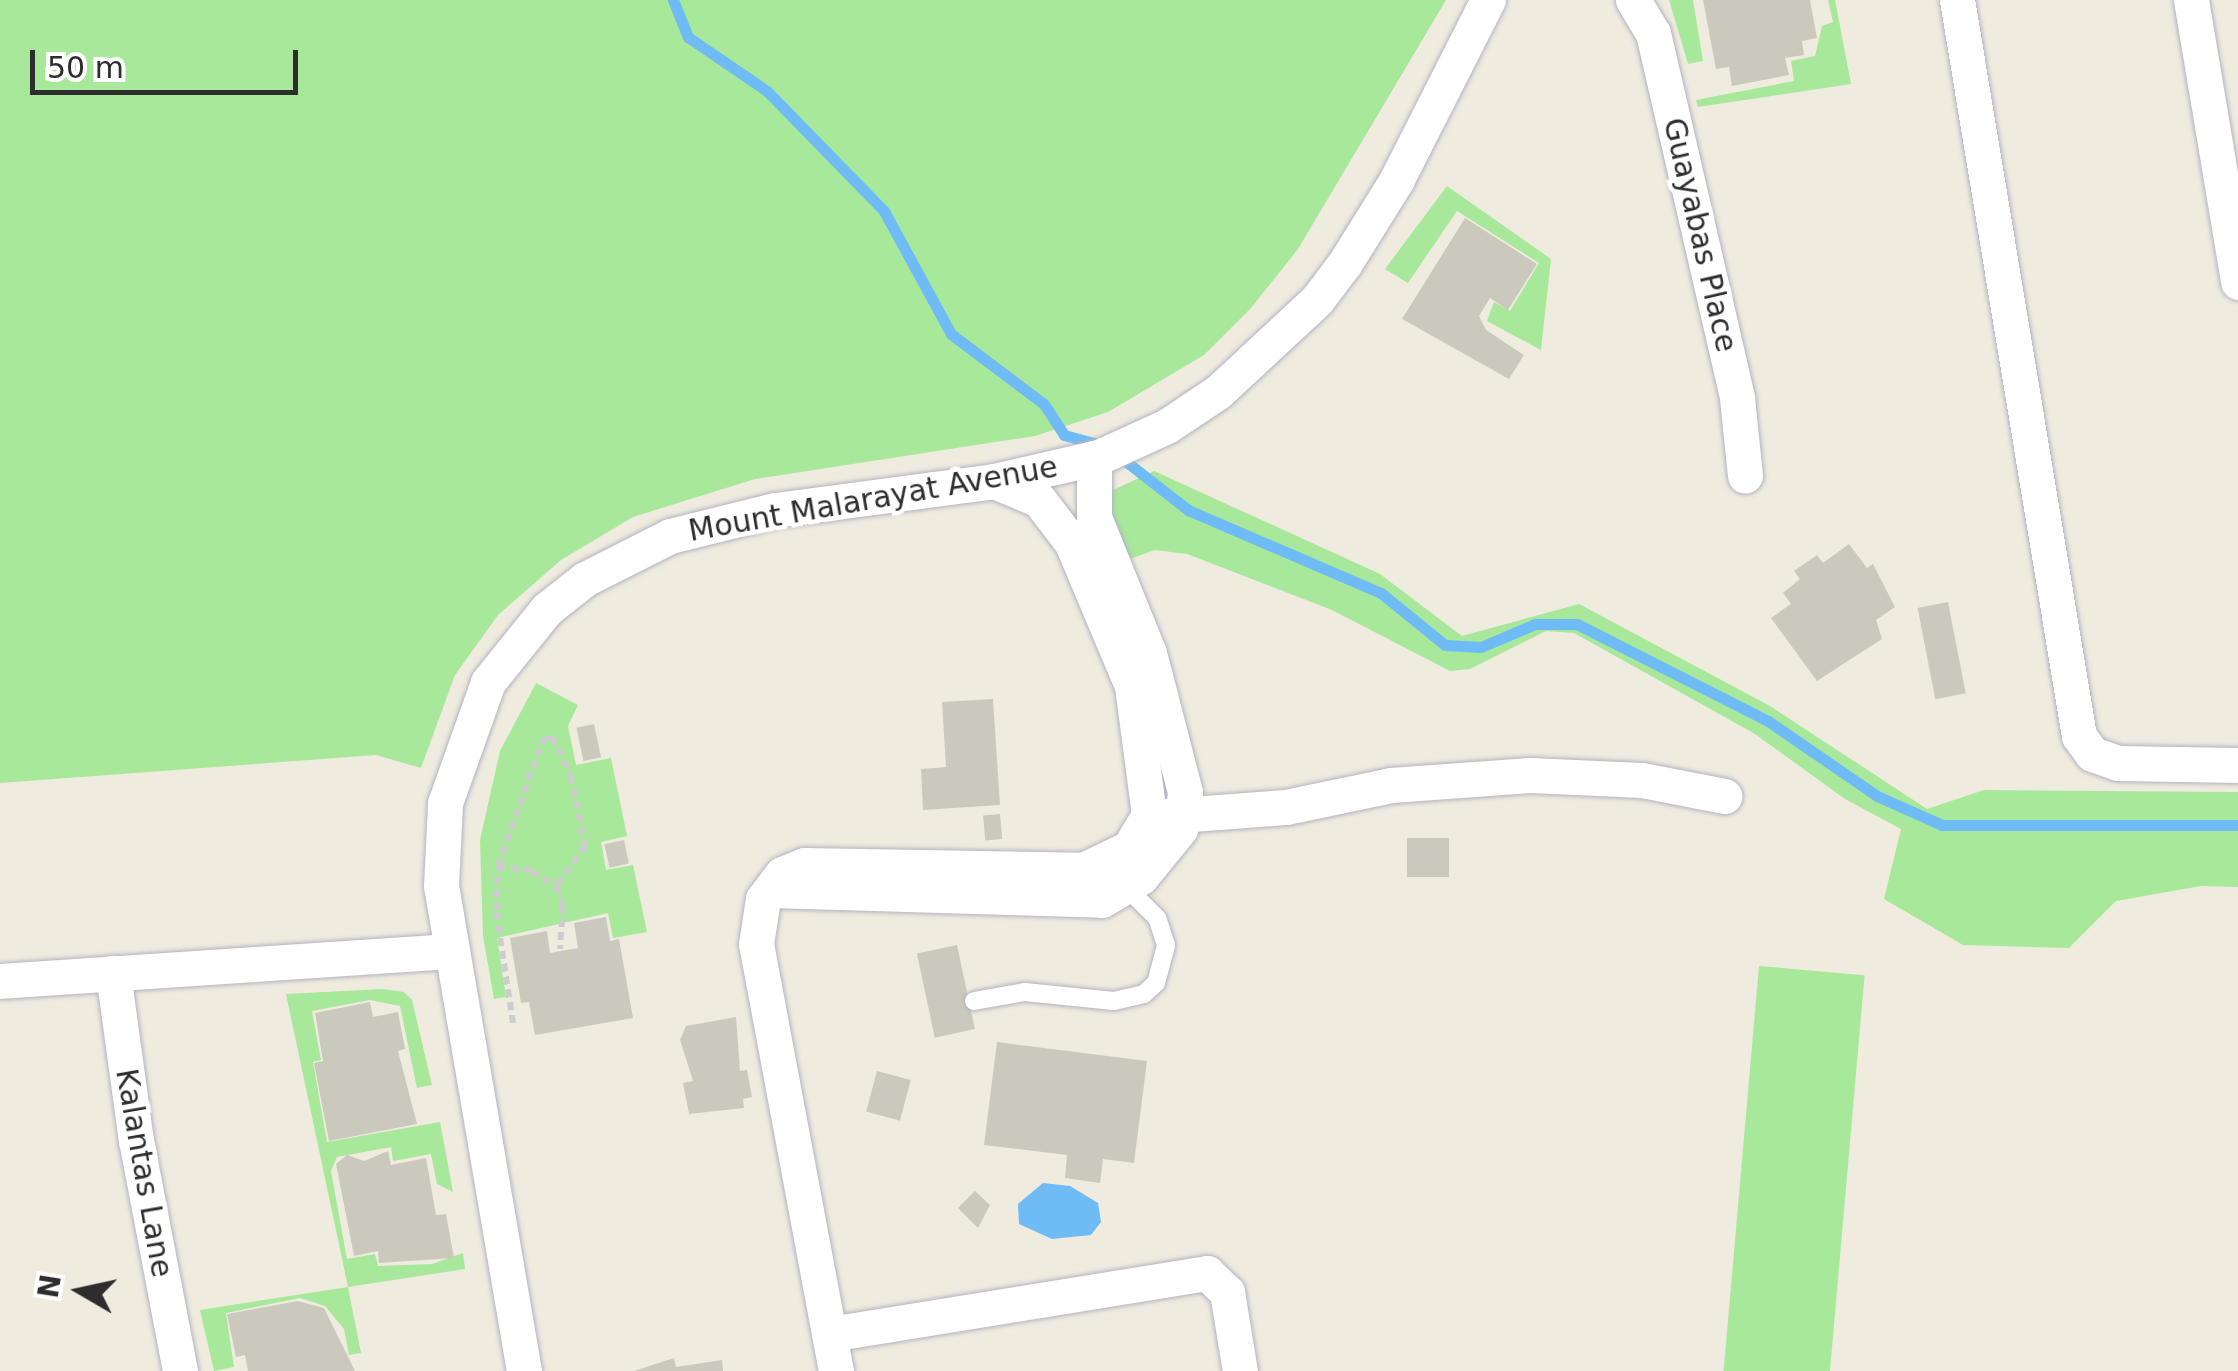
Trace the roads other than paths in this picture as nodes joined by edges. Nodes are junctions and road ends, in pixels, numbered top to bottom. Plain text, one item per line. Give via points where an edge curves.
1 (1488, 0) edge
2 (1633, 0) edge
3 (1957, 0) edge
4 (2191, 0) edge
5 (2238, 282) edge
6 (1108, 454) junction
7 (1745, 476) dead end
8 (994, 481) junction
9 (2238, 765) edge
10 (1724, 796) dead end
11 (1150, 814) junction
12 (1186, 817) junction
13 (1128, 889) junction
14 (770, 890) junction
15 (448, 951) junction
16 (113, 973) junction
17 (0, 981) edge
18 (974, 1001) dead end
19 (830, 1334) junction
20 (180, 1371) edge
21 (524, 1371) edge
22 (836, 1371) edge
23 (1240, 1371) edge

1 - 6 street, Mount Malarayat Avenue via 1396,181 1318,300 1218,392
2 - 7 street, Guayabas Place via 1657,52 1738,398
3 - 9 street via 2080,736 2092,754 2118,764
4 - 5 street
6 - 8 street, Mount Malarayat Avenue
6 - 12 street via 1094,518 1149,653 1186,792
8 - 11 street via 1039,500 1072,543 1132,686
8 - 15 street, Mount Malarayat Avenue via 712,522 627,555 547,609 488,682 456,759 440,843
10 - 12 street via 1642,780 1530,775 1391,786 1286,807
11 - 12 street
11 - 14 street via 1129,848 1083,870 814,864 782,874
12 - 13 street
13 - 14 street via 1074,902
13 - 18 lane via 1157,918 1166,946 1156,982 1144,994 1114,1001 1026,992
14 - 19 street via 756,920 756,944
15 - 16 street
15 - 21 street, Mount Malarayat Avenue
16 - 17 street
16 - 20 street, Kalantas Lane via 136,1140
19 - 22 street
19 - 23 street via 1207,1272 1227,1292

